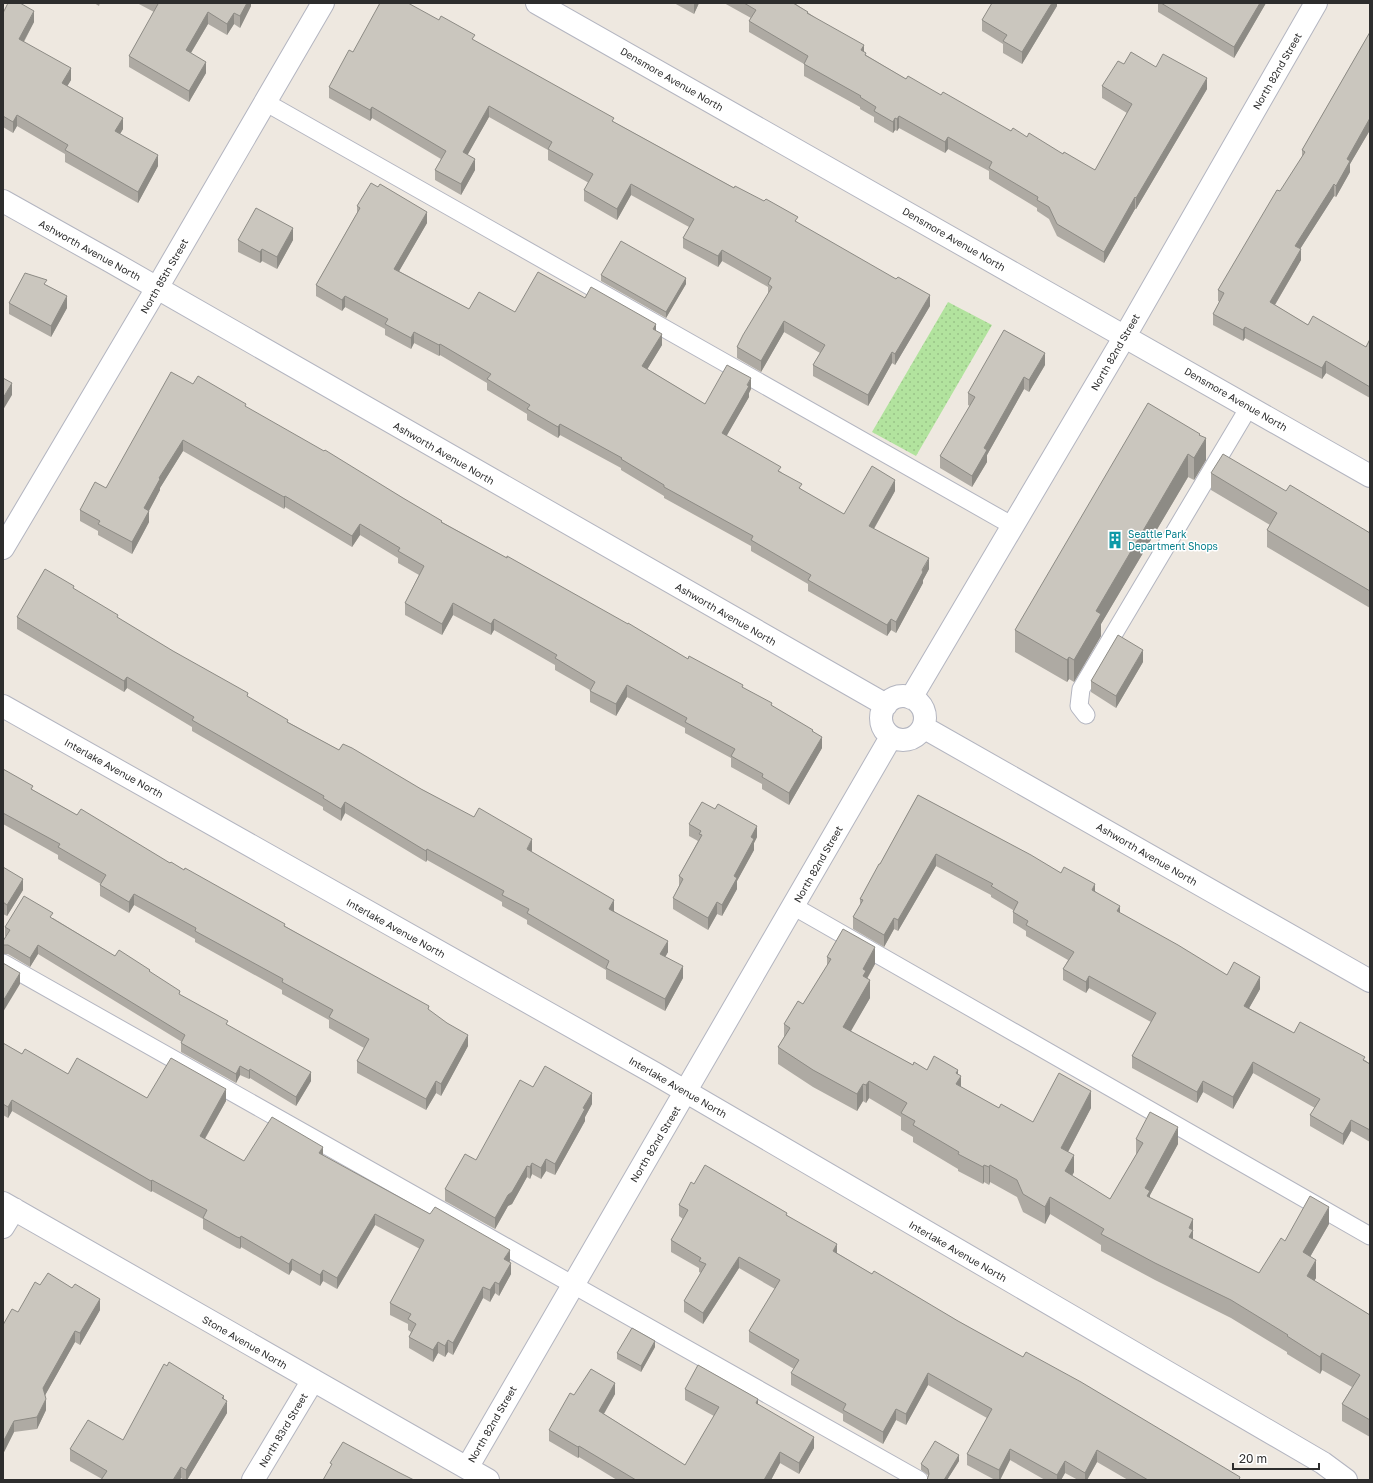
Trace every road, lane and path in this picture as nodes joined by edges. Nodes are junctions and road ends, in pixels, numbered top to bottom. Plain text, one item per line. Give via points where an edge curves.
1 (323, 3) edge
2 (537, 3) edge
3 (1316, 3) edge
4 (265, 102) junction
5 (3, 201) edge
6 (157, 288) junction
7 (1125, 336) junction
8 (1249, 407) junction
9 (1370, 476) edge
10 (1013, 526) junction
11 (3, 548) edge
12 (911, 698) junction
13 (886, 705) junction
14 (3, 706) edge
15 (1086, 715) dead end
16 (923, 727) junction
17 (891, 737) junction
18 (793, 906) junction
19 (3, 963) edge
20 (1370, 981) edge
21 (686, 1092) junction
22 (7, 1213) edge
23 (1370, 1236) edge
24 (573, 1284) junction
25 (313, 1380) junction
26 (467, 1468) junction
27 (253, 1480) edge
28 (488, 1480) edge
29 (919, 1480) edge
30 (1346, 1480) edge

1 - 4 street, North 85th Street
2 - 7 street, Densmore Avenue North
3 - 7 street, North 82nd Street
4 - 6 street, North 85th Street
4 - 10 lane
5 - 6 street, Ashworth Avenue North
6 - 11 street, North 85th Street
6 - 13 street, Ashworth Avenue North
7 - 8 street, Densmore Avenue North
7 - 10 street, North 82nd Street
8 - 9 street, Densmore Avenue North
8 - 15 lane via 1081,689 1079,706
10 - 12 street, North 82nd Street
12 - 13 street via 897,697
12 - 16 street via 922,706 925,720
13 - 17 street via 881,718 882,725
14 - 21 street, Interlake Avenue North
16 - 17 street via 913,738 898,740
16 - 20 street, Ashworth Avenue North
17 - 18 street, North 82nd Street
18 - 21 street, North 82nd Street
18 - 23 lane
19 - 24 lane
21 - 24 street, North 82nd Street
21 - 30 street, Interlake Avenue North via 1316,1459
22 - 25 street, Stone Avenue North
24 - 26 street, North 82nd Street
24 - 29 lane
25 - 26 street, Stone Avenue North
25 - 27 street, North 83rd Street
26 - 28 street, Stone Avenue North

